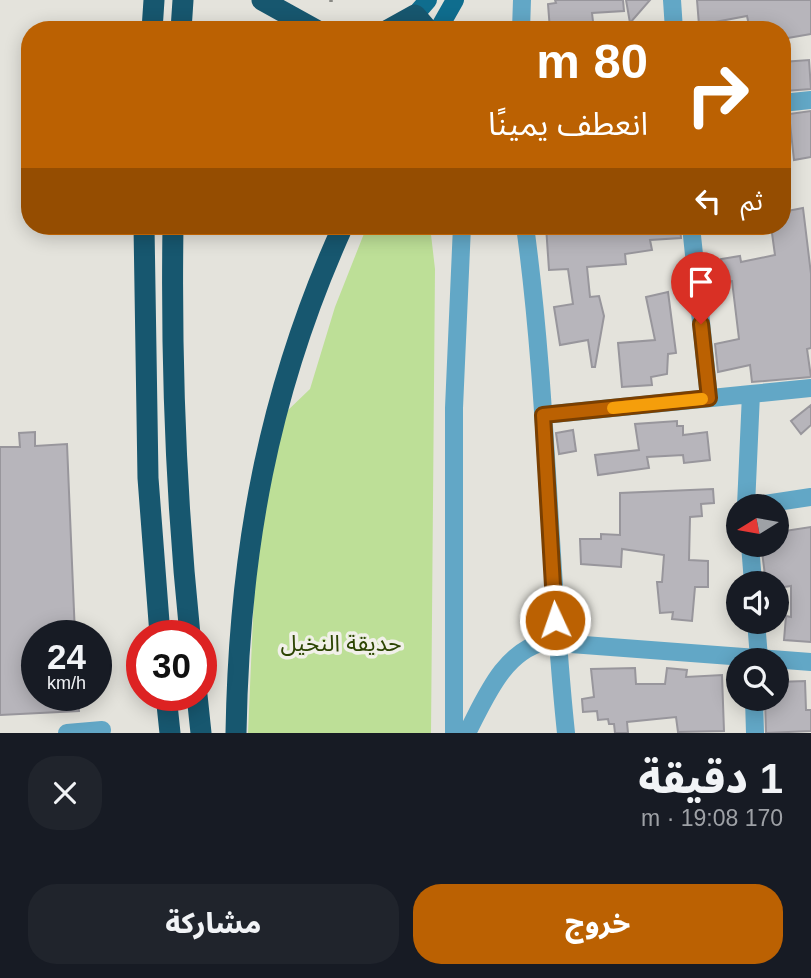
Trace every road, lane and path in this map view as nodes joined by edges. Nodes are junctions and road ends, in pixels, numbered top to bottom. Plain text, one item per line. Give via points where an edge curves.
1 (154, 0) edge
2 (183, 0) edge
3 (262, 0) edge
4 (522, 0) edge
5 (672, 0) edge
6 (153, 21) edge
7 (182, 21) edge
8 (300, 21) edge
9 (522, 21) edge
10 (673, 21) edge
11 (811, 100) edge
12 (791, 102) edge
13 (144, 235) edge
14 (173, 235) edge
15 (339, 235) edge
16 (462, 235) edge
17 (526, 235) edge
18 (692, 235) edge
19 (811, 388) edge
20 (751, 394) junction
21 (709, 398) junction
22 (543, 415) junction
23 (748, 494) edge
24 (811, 497) edge
25 (789, 500) edge
26 (159, 620) edge
27 (189, 620) edge
28 (556, 643) junction
29 (726, 657) edge
30 (789, 661) edge
31 (811, 662) edge
32 (168, 711) edge
33 (199, 711) edge
34 (754, 711) edge
35 (102, 730) dead end
36 (67, 733) edge
37 (170, 733) edge
38 (201, 733) edge
39 (236, 733) edge
40 (454, 733) edge
41 (467, 733) edge
42 (566, 733) edge
43 (755, 733) edge

1 - 6 highway
2 - 7 highway
3 - 8 highway
4 - 9 street
5 - 10 street
11 - 12 street
13 - 26 highway via 148,478
14 - 27 highway
15 - 39 highway via 292,357 262,466 240,609
16 - 40 street via 454,408
17 - 22 street
18 - 21 street
19 - 20 street
20 - 21 street
20 - 23 street
21 - 22 street
22 - 28 street
24 - 25 street
28 - 29 street
28 - 41 street via 530,645 512,659
28 - 42 street
30 - 31 street
32 - 37 highway
33 - 38 highway
34 - 43 street
35 - 36 street

